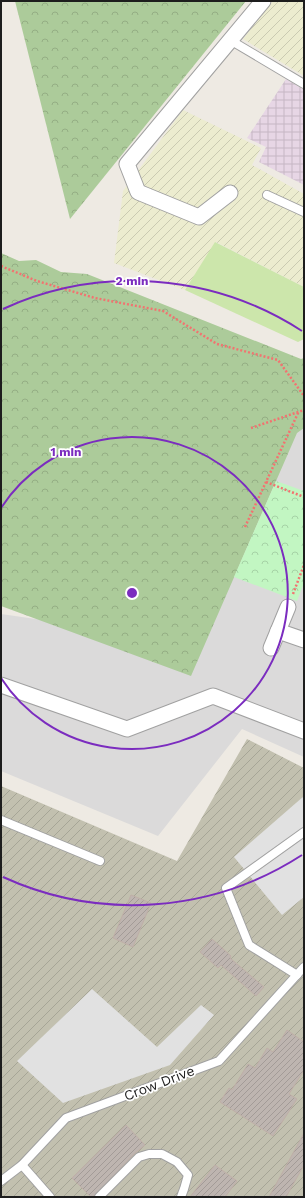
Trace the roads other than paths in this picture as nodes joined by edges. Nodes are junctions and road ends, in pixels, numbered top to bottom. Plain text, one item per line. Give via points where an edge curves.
1 (263, 1) edge
2 (230, 40) junction
3 (304, 84) edge
4 (230, 193) dead end
5 (267, 195) dead end
6 (304, 212) edge
7 (288, 607) road end
8 (278, 631) junction
9 (304, 640) edge
10 (271, 648) dead end
11 (1, 685) edge
12 (304, 731) edge
13 (1, 820) edge
14 (304, 832) edge
15 (100, 861) dead end
16 (304, 967) edge
17 (297, 975) junction
18 (22, 1165) junction
19 (1, 1181) edge
20 (50, 1197) edge
21 (99, 1197) edge
22 (181, 1197) edge

1 - 2 street
2 - 3 lane
2 - 4 street via 127,164 138,192 199,217
5 - 6 lane
7 - 8 street
8 - 9 street
8 - 10 street
11 - 12 street via 127,729 213,696
13 - 15 lane
14 - 17 lane via 226,888 249,945
16 - 17 lane, Crow Drive
17 - 18 lane, Crow Drive via 219,1061 66,1118
18 - 19 lane, Crow Drive
18 - 20 lane
21 - 22 lane via 139,1157 149,1154 162,1154 177,1162 188,1175

